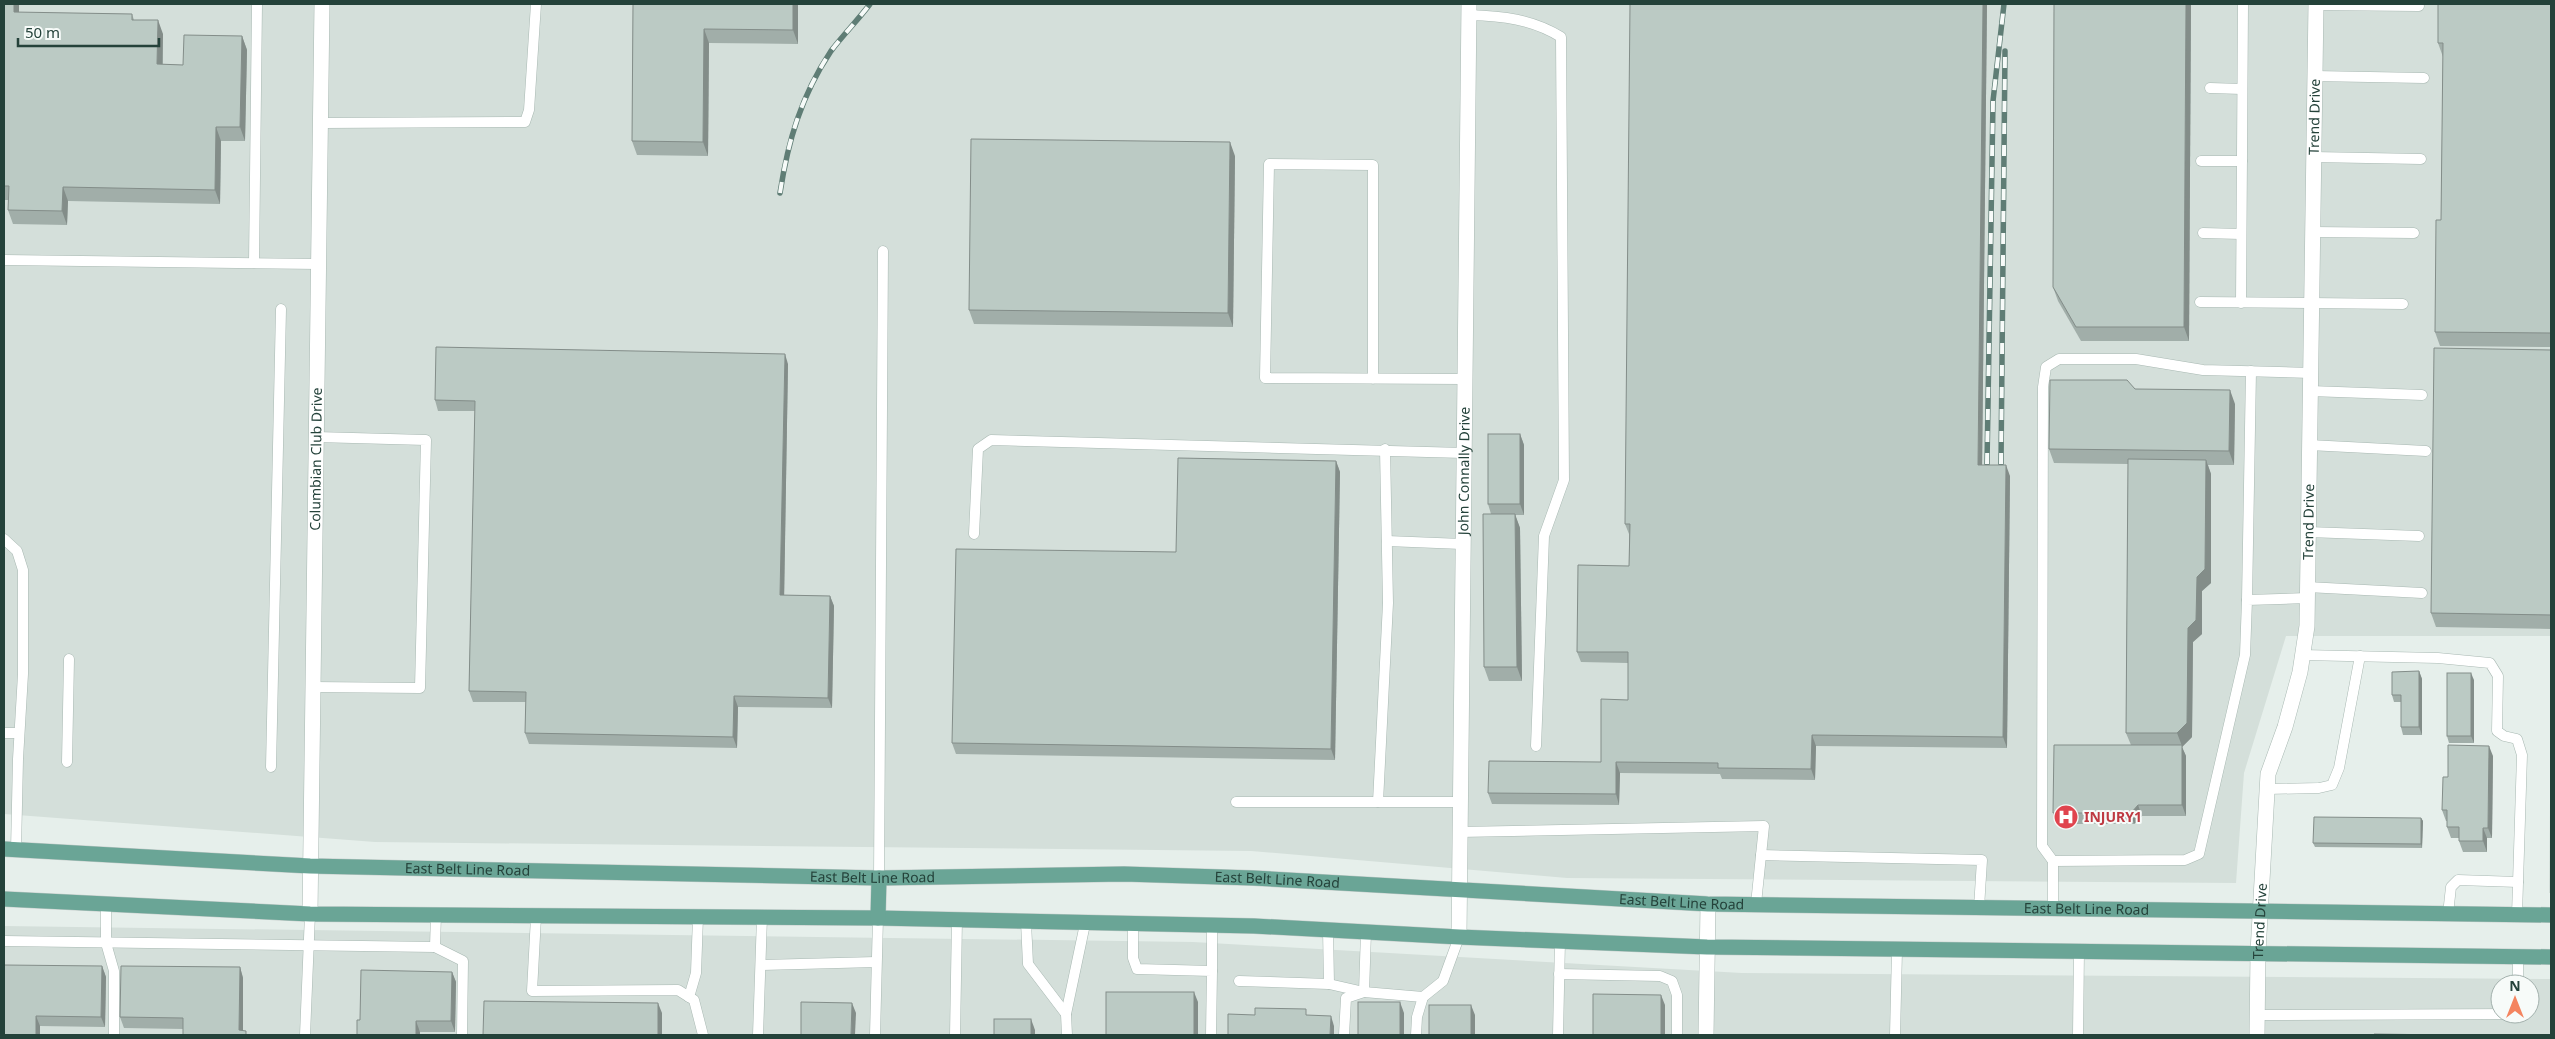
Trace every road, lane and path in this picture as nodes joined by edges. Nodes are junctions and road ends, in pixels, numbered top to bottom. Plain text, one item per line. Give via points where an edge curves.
1 (257, 4) edge
2 (322, 4) edge
3 (536, 4) edge
4 (2243, 4) edge
5 (2316, 4) edge
6 (2419, 6) dead end
7 (1469, 9) edge
8 (2314, 76) junction
9 (2424, 78) dead end
10 (2210, 88) dead end
11 (2242, 89) junction
12 (322, 123) junction
13 (2313, 157) junction
14 (2421, 160) dead end
15 (2200, 161) dead end
16 (2242, 161) junction
17 (2312, 232) junction
18 (2203, 233) dead end
19 (2414, 233) dead end
20 (2241, 234) junction
21 (883, 251) dead end
22 (4, 260) edge
23 (254, 263) junction
24 (319, 264) junction
25 (2200, 302) dead end
26 (2241, 303) junction
27 (2311, 304) junction
28 (2403, 304) dead end
29 (281, 309) dead end
30 (2250, 371) junction
31 (2310, 373) junction
32 (1373, 378) junction
33 (1464, 379) junction
34 (2310, 391) junction
35 (2422, 395) dead end
36 (316, 437) junction
37 (2310, 445) junction
38 (1385, 449) junction
39 (2426, 451) dead end
40 (1464, 453) junction
41 (2308, 532) junction
42 (974, 534) dead end
43 (2419, 536) dead end
44 (4, 539) edge
45 (1387, 541) junction
46 (1462, 544) junction
47 (2307, 593) junction
48 (2422, 593) dead end
49 (2247, 600) junction
50 (2302, 655) junction
51 (2360, 656) junction
52 (70, 660) dead end
53 (312, 687) junction
54 (4, 733) edge
55 (20, 734) junction
56 (1536, 746) dead end
57 (67, 762) dead end
58 (270, 767) dead end
59 (2267, 789) junction
60 (1236, 802) dead end
61 (1378, 802) junction
62 (1460, 802) junction
63 (1459, 832) junction
64 (10, 849) edge
65 (1761, 855) junction
66 (2053, 861) junction
67 (310, 866) junction
68 (879, 878) junction
69 (2518, 882) junction
70 (1459, 891) junction
71 (4, 900) edge
72 (106, 904) junction
73 (1708, 904) junction
74 (1756, 904) junction
75 (1979, 908) junction
76 (2053, 910) junction
77 (2261, 913) junction
78 (310, 914) junction
79 (436, 914) junction
80 (2448, 914) junction
81 (2517, 915) junction
82 (2551, 915) edge
83 (536, 917) junction
84 (698, 917) junction
85 (762, 917) junction
86 (878, 918) junction
87 (957, 920) junction
88 (1026, 922) junction
89 (1085, 924) junction
90 (1133, 924) junction
91 (1212, 926) junction
92 (1328, 930) junction
93 (1366, 932) junction
94 (1459, 937) junction
95 (4, 941) edge
96 (1560, 941) junction
97 (106, 943) junction
98 (308, 945) junction
99 (435, 947) junction
100 (1707, 947) junction
101 (1897, 951) junction
102 (2079, 951) junction
103 (2258, 952) junction
104 (2518, 957) junction
105 (2551, 957) edge
106 (876, 962) junction
107 (760, 965) junction
108 (1212, 971) junction
109 (1559, 974) junction
110 (2518, 974) edge
111 (1239, 981) dead end
112 (1330, 984) junction
113 (1364, 992) junction
114 (689, 997) junction
115 (1423, 997) junction
116 (1066, 1014) junction
117 (2490, 1014) edge
118 (2257, 1015) junction
119 (114, 1035) edge
120 (305, 1035) edge
121 (462, 1035) edge
122 (703, 1035) edge
123 (758, 1035) edge
124 (875, 1035) edge
125 (955, 1035) edge
126 (1067, 1035) edge
127 (1211, 1035) edge
128 (1344, 1035) edge
129 (1416, 1035) edge
130 (1558, 1035) edge
131 (1677, 1035) edge
132 (1706, 1035) edge
133 (1896, 1035) edge
134 (2078, 1035) edge
135 (2257, 1035) edge

1 - 23 lane
2 - 12 street, Columbian Club Drive
3 - 12 lane via 529,110 525,122
4 - 11 lane
5 - 6 lane
5 - 8 street, Trend Drive
7 - 33 street, John Connally Drive
7 - 56 lane via 1525,21 1560,37 1564,480 1544,536
8 - 9 lane
8 - 13 street, Trend Drive
10 - 11 lane
11 - 16 lane
12 - 24 street, Columbian Club Drive
13 - 14 lane
13 - 17 street, Trend Drive
15 - 16 lane
16 - 20 lane
17 - 19 lane
17 - 27 street, Trend Drive
18 - 20 lane
20 - 26 lane
21 - 68 lane
22 - 23 lane
23 - 24 lane
24 - 36 street, Columbian Club Drive
25 - 26 lane
26 - 27 lane
27 - 28 lane
27 - 31 street, Trend Drive
29 - 58 lane
30 - 31 lane
30 - 49 lane
30 - 66 lane via 2203,370 2136,359 2059,359 2046,367 2043,387 2042,846
31 - 34 street, Trend Drive
32 - 32 lane via 1265,378 1269,164 1373,165
32 - 33 lane
33 - 40 street, John Connally Drive
34 - 35 lane
34 - 37 street, Trend Drive
36 - 53 street, Columbian Club Drive
36 - 53 lane via 426,440 426,450 420,688
37 - 39 lane
37 - 41 street, Trend Drive
38 - 40 lane
38 - 42 lane via 991,440 978,449
38 - 45 lane
40 - 46 street, John Connally Drive
41 - 43 lane
41 - 47 street, Trend Drive
44 - 55 lane via 17,552 23,570
45 - 46 lane
45 - 61 lane via 1388,603
46 - 62 street, John Connally Drive
47 - 48 lane
47 - 49 lane
47 - 50 street, Trend Drive via 2307,626
49 - 66 lane via 2245,655 2200,854 2185,860
50 - 51 lane
50 - 59 street, Trend Drive via 2285,727 2268,774
51 - 59 lane via 2339,768 2332,785
51 - 69 lane via 2490,663 2498,676 2497,731 2517,739 2522,755
52 - 57 lane
53 - 67 street, Columbian Club Drive
54 - 55 lane
55 - 64 lane
59 - 77 street, Trend Drive
60 - 61 lane
61 - 62 lane
62 - 63 street, John Connally Drive
63 - 65 lane via 1764,826
63 - 70 street, John Connally Drive
64 - 67 main road, East Belt Line Road
65 - 74 lane
65 - 75 lane via 1982,860
66 - 76 lane
67 - 68 main road, East Belt Line Road
67 - 78 street, Columbian Club Drive
68 - 70 main road, East Belt Line Road via 1124,874 1253,878
68 - 86 main road
69 - 80 lane via 2458,880 2451,887
69 - 81 lane
70 - 73 main road, East Belt Line Road
70 - 94 street, John Connally Drive
71 - 72 main road
72 - 78 main road
72 - 97 lane
73 - 74 main road, East Belt Line Road
73 - 100 street
74 - 75 main road, East Belt Line Road
75 - 76 main road, East Belt Line Road
76 - 77 main road, East Belt Line Road
77 - 80 main road, East Belt Line Road
77 - 103 street, Trend Drive
78 - 79 main road
78 - 98 lane
79 - 83 main road
79 - 99 lane
80 - 81 main road, East Belt Line Road
81 - 82 main road, East Belt Line Road
83 - 84 main road
83 - 114 lane via 532,991 678,990
84 - 85 main road
84 - 114 lane via 696,974
85 - 86 main road
85 - 107 lane
86 - 87 main road
86 - 106 lane
87 - 88 main road
87 - 125 lane
88 - 89 main road
88 - 116 lane via 1028,964
89 - 90 main road
89 - 116 lane
90 - 91 main road
90 - 108 lane via 1133,958 1137,969
91 - 92 main road
91 - 108 lane
92 - 93 main road
92 - 112 lane
93 - 94 main road
93 - 113 lane
94 - 96 main road
94 - 115 lane via 1443,981
95 - 97 lane
96 - 100 main road
96 - 109 lane
97 - 98 lane
97 - 119 lane via 114,971
98 - 99 lane
98 - 120 lane
99 - 121 lane via 463,961
100 - 101 main road
100 - 132 street
101 - 102 main road
101 - 133 lane
102 - 103 main road
102 - 134 lane
103 - 104 main road
103 - 118 street, Trend Drive
104 - 105 main road
104 - 110 lane
106 - 107 lane
106 - 124 lane
107 - 123 lane
108 - 127 lane
109 - 130 lane
109 - 131 lane via 1660,976 1672,981 1677,995
111 - 112 lane
112 - 113 lane
113 - 115 lane
113 - 128 lane via 1346,998
114 - 122 lane via 694,1000
115 - 129 lane
116 - 126 lane
117 - 118 lane
118 - 135 street, Trend Drive

